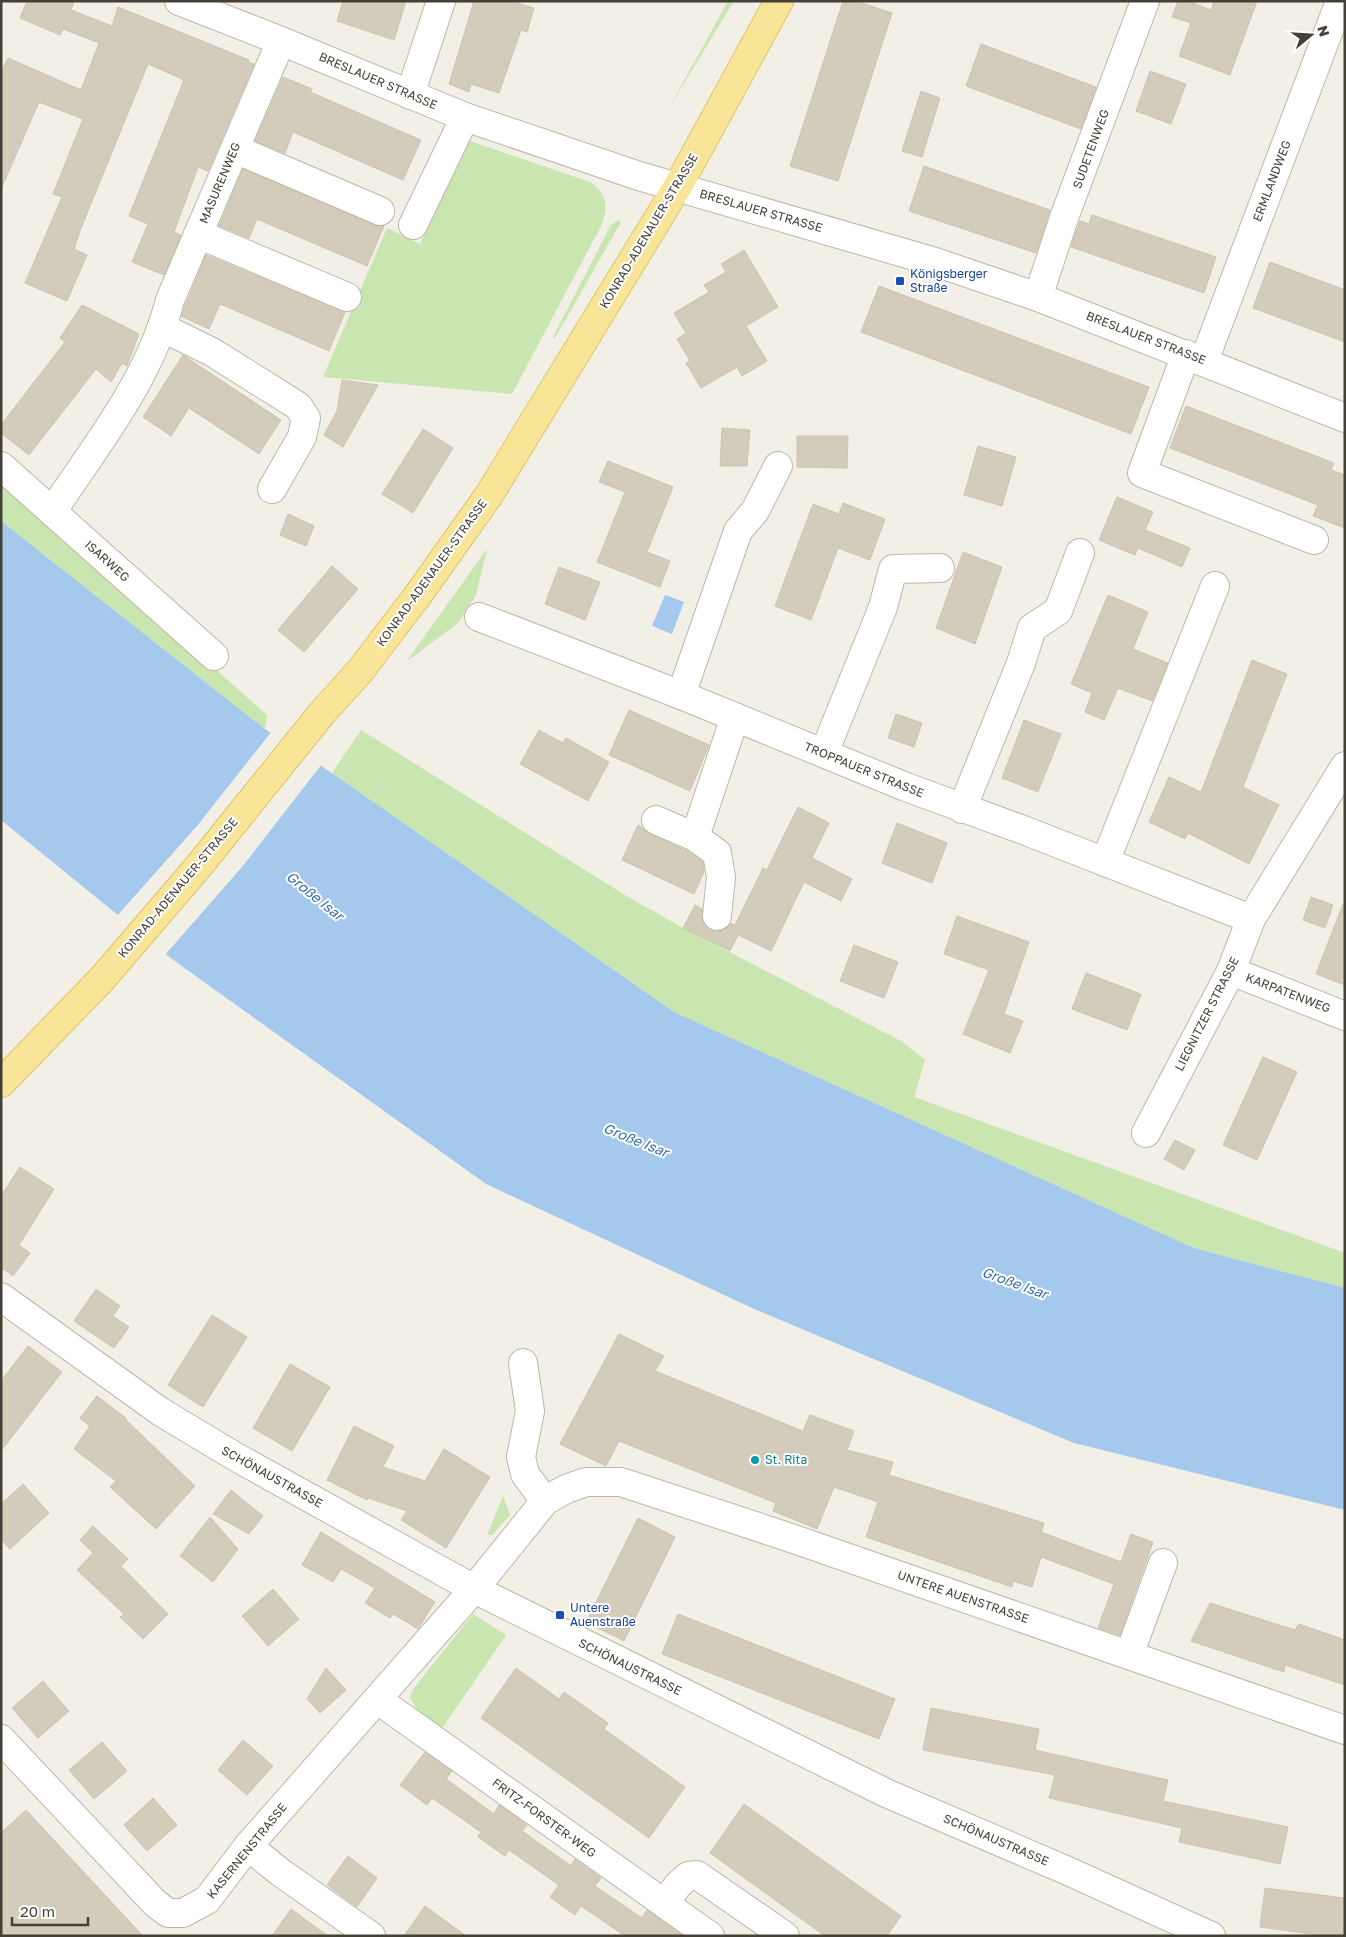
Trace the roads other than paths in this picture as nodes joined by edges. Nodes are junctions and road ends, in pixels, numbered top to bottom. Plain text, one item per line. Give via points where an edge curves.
1 (441, 1) edge
2 (779, 1) edge
3 (1145, 1) edge
4 (1341, 7) edge
5 (188, 12) edge
6 (281, 40) junction
7 (410, 95) junction
8 (465, 117) junction
9 (235, 149) junction
10 (678, 186) junction
11 (380, 211) dead end
12 (413, 225) dead end
13 (198, 234) junction
14 (347, 297) dead end
15 (1038, 297) junction
16 (163, 328) junction
17 (1195, 357) junction
18 (1345, 418) edge
19 (1, 466) edge
20 (778, 466) dead end
21 (272, 490) dead end
22 (52, 512) junction
23 (1314, 540) dead end
24 (1080, 554) dead end
25 (940, 568) dead end
26 (1215, 586) dead end
27 (479, 617) dead end
28 (214, 656) dead end
29 (681, 695) junction
30 (735, 717) junction
31 (824, 753) junction
32 (1345, 766) edge
33 (962, 809) junction
34 (656, 820) dead end
35 (695, 837) junction
36 (1105, 862) junction
37 (717, 916) dead end
38 (1251, 918) junction
39 (1231, 971) junction
40 (1345, 1016) edge
41 (1, 1083) edge
42 (1146, 1133) dead end
43 (1, 1297) edge
44 (523, 1363) dead end
45 (544, 1500) junction
46 (1163, 1564) dead end
47 (474, 1589) junction
48 (1129, 1655) junction
49 (378, 1700) junction
50 (1345, 1730) edge
51 (1, 1739) edge
52 (248, 1846) junction
53 (665, 1904) junction
54 (371, 1936) edge
55 (710, 1936) edge
56 (785, 1936) edge
57 (1212, 1936) edge

1 - 7 street
2 - 10 main road, KONRAD-ADENAUER-STRASSE
3 - 15 street, SUDETENWEG
4 - 17 street, ERMLANDWEG
5 - 6 street, BRESLAUER STRASSE
6 - 7 street, BRESLAUER STRASSE
6 - 9 street, MASURENWEG
7 - 8 street, BRESLAUER STRASSE
8 - 10 street, BRESLAUER STRASSE
8 - 12 street
9 - 11 street
9 - 13 street, MASURENWEG
10 - 15 street, BRESLAUER STRASSE via 935,262
10 - 41 main road, KONRAD-ADENAUER-STRASSE via 489,495 360,671 106,974
13 - 14 street
13 - 16 street, MASURENWEG via 170,300
15 - 17 street, BRESLAUER STRASSE
16 - 21 street via 212,352 298,406 306,418 302,437
16 - 22 street, MASURENWEG via 138,382 108,413
17 - 18 street, BRESLAUER STRASSE
17 - 23 street, ERMLANDWEG via 1142,473
19 - 22 street, ISARWEG
20 - 29 street via 755,511 738,531
22 - 28 street, ISARWEG
24 - 33 street via 1058,611 1032,628
25 - 31 street via 893,569 883,607
26 - 36 street
27 - 29 street, TROPPAUER STRASSE
29 - 30 street, TROPPAUER STRASSE
30 - 31 street, TROPPAUER STRASSE
30 - 35 street
31 - 33 street, TROPPAUER STRASSE
32 - 38 street, LIEGNITZER STRASSE
33 - 36 street, TROPPAUER STRASSE via 1026,830
34 - 35 street
35 - 37 street via 717,853 721,877
36 - 38 street, TROPPAUER STRASSE
38 - 39 street, LIEGNITZER STRASSE
39 - 40 street, KARPATENWEG
39 - 42 street, LIEGNITZER STRASSE
43 - 47 street, SCHÖNAUSTRASSE via 170,1417 236,1458
44 - 45 street via 530,1411 521,1457 525,1474
45 - 47 street, UNTERE AUENSTRASSE
45 - 48 street, UNTERE AUENSTRASSE via 586,1482 621,1482
46 - 48 street
47 - 49 street, KASERNENSTRASSE
47 - 57 street, SCHÖNAUSTRASSE via 886,1793
48 - 50 street, UNTERE AUENSTRASSE
49 - 52 street, KASERNENSTRASSE
49 - 53 street, FRITZ-FORSTER-WEG
51 - 52 street, KASERNENSTRASSE via 168,1913 183,1913 207,1900
52 - 54 street
53 - 55 street, FRITZ-FORSTER-WEG
53 - 56 street via 688,1876 697,1875

